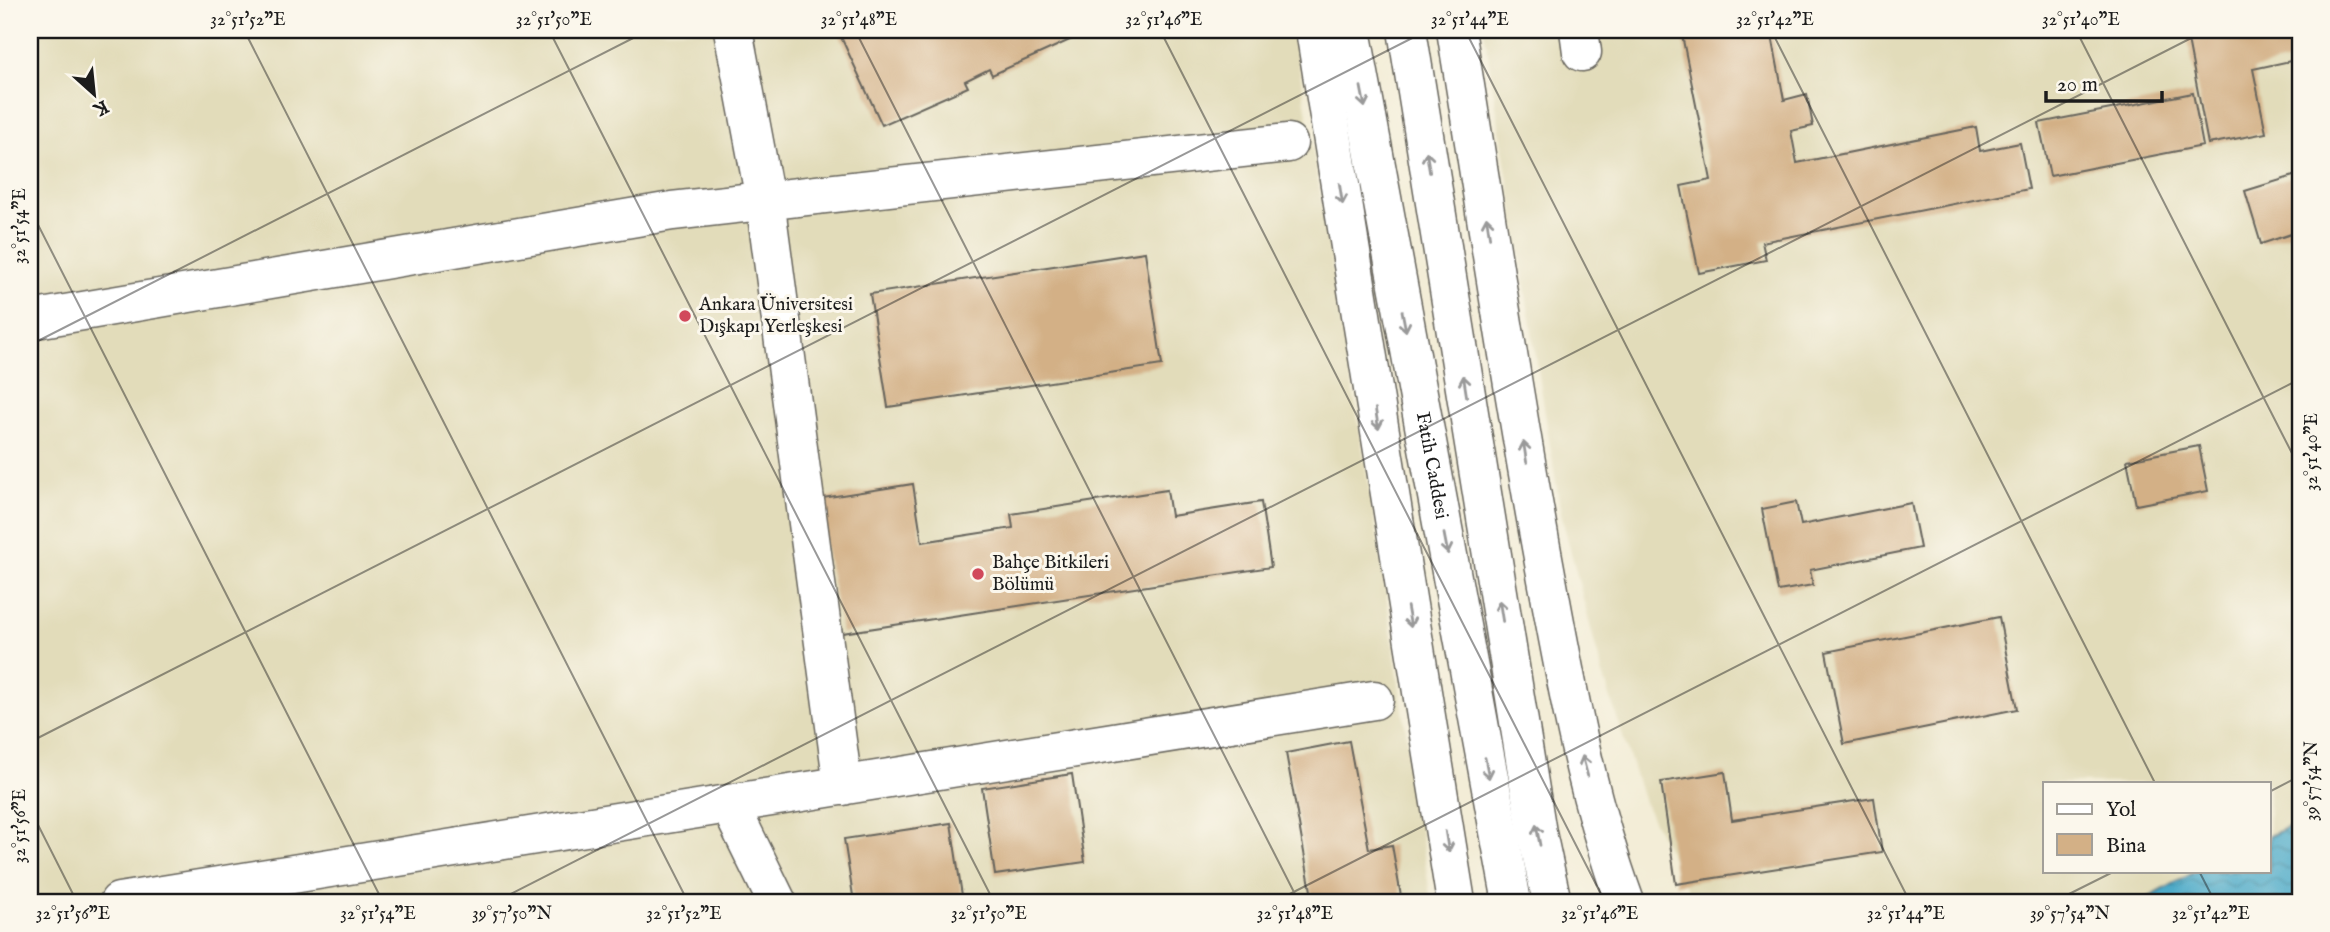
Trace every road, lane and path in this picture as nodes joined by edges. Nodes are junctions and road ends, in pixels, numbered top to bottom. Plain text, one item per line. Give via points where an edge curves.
1 (733, 30) edge
2 (1315, 30) edge
3 (1350, 30) edge
4 (1407, 30) edge
5 (1456, 30) edge
6 (1288, 143) dead end
7 (765, 200) junction
8 (30, 320) edge
9 (1374, 700) dead end
10 (843, 786) junction
11 (729, 804) junction
12 (120, 902) edge
13 (777, 902) edge
14 (1456, 902) edge
15 (1512, 902) edge
16 (1552, 902) edge
17 (1625, 902) edge

1 - 7 main road
2 -> 14 main road
3 -> 15 main road, Fatih Caddesi
16 -> 4 main road
17 -> 5 main road via 1572,717
6 - 7 main road
7 - 8 main road via 671,211
7 - 10 main road
9 - 10 main road
10 - 11 main road
11 - 12 main road
11 - 13 main road

